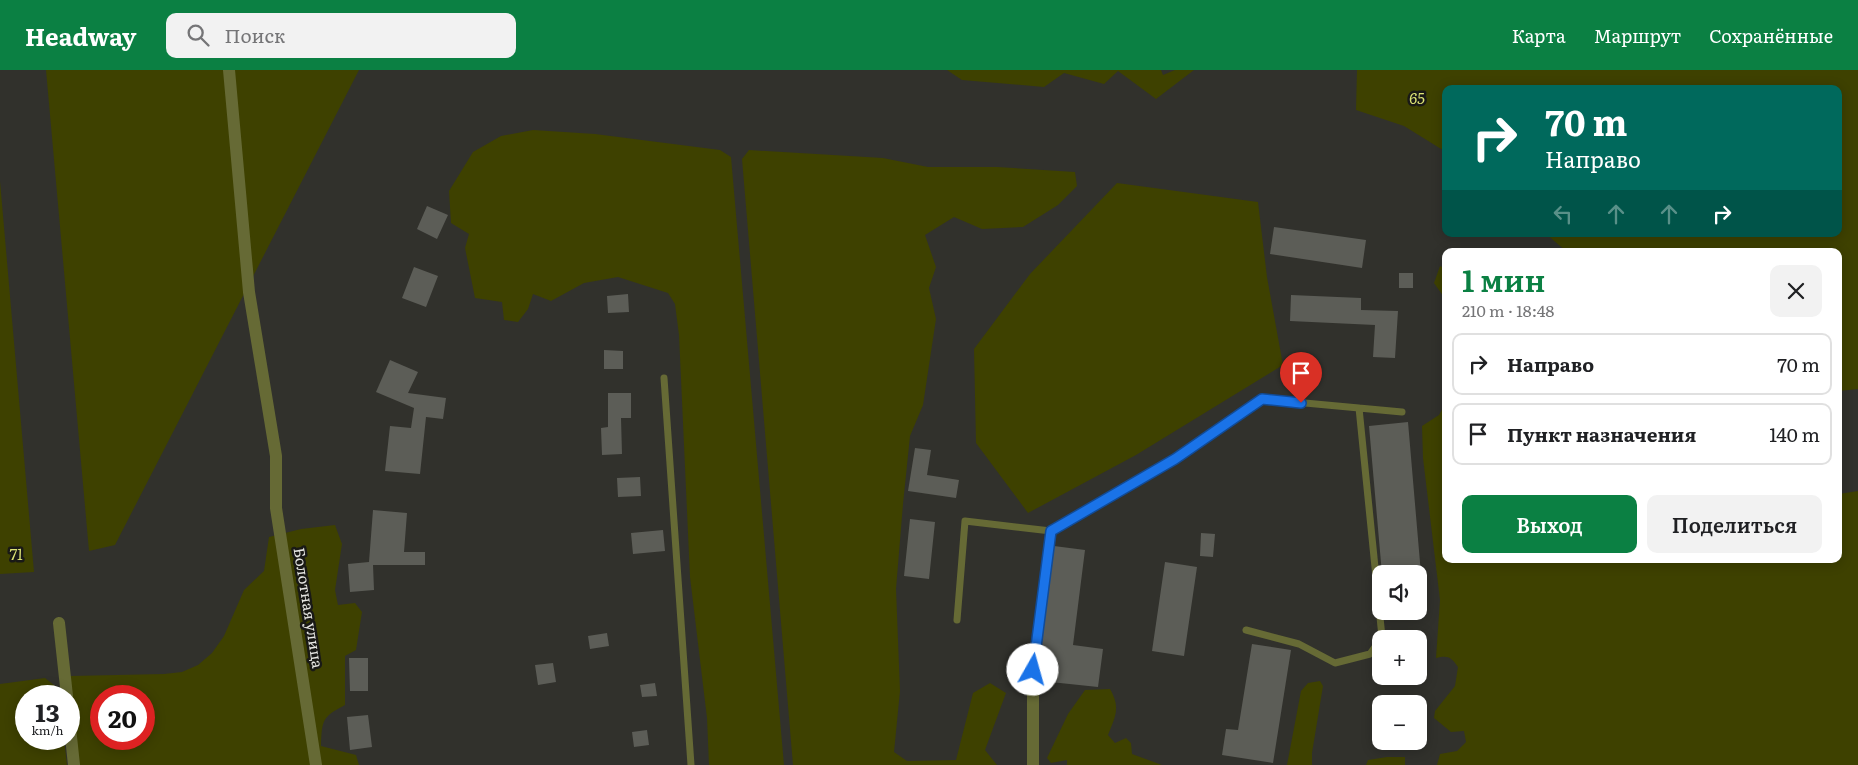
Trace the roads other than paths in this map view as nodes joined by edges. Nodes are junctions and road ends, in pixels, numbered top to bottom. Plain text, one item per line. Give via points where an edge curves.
1 (229, 70) edge
2 (664, 378) dead end
3 (1359, 408) junction
4 (1402, 412) dead end
5 (1051, 531) junction
6 (957, 620) dead end
7 (59, 623) dead end
8 (1246, 630) dead end
9 (1033, 670) joint
10 (65, 685) edge
11 (72, 750) edge
12 (74, 765) edge
13 (316, 765) edge
14 (691, 765) edge
15 (1033, 765) edge

1 - 13 street, Болотная улица via 249,292 276,456 276,508
2 - 14 lane
3 - 4 lane
3 - 5 lane via 1262,399 1175,459
3 - 8 lane via 1382,637 1370,654 1335,663 1299,644
5 - 6 lane via 965,521
5 - 9 lane
7 - 10 street
9 - 15 street
11 - 12 street

